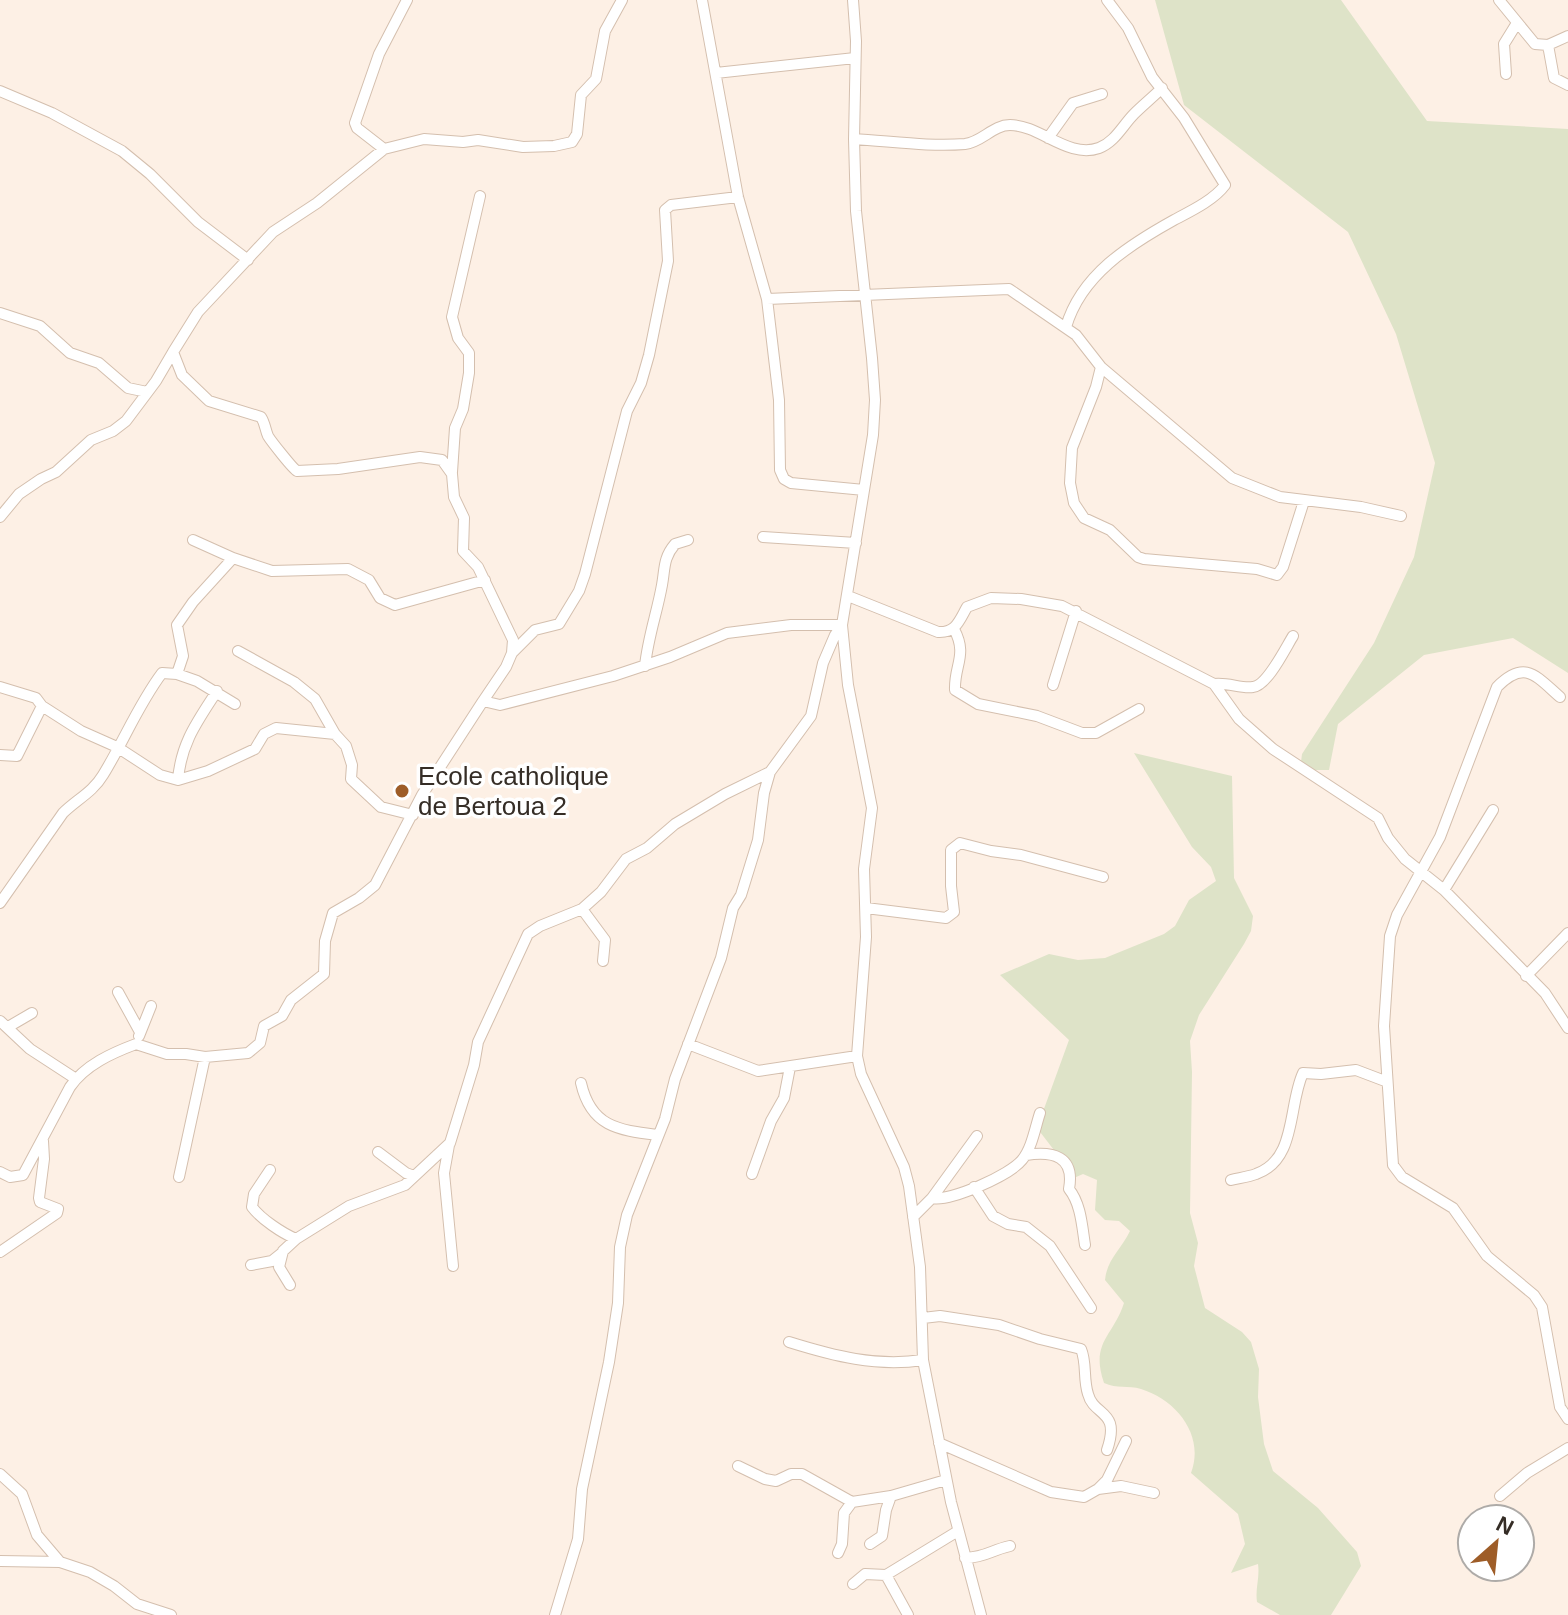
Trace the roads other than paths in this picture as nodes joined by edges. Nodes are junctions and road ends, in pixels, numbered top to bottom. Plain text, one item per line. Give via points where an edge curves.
1 (407, 0) edge
2 (622, 0) edge
3 (702, 0) edge
4 (853, 0) edge
5 (1107, 0) edge
6 (1499, 0) edge
7 (1517, 23) junction
8 (1568, 36) edge
9 (1548, 45) junction
10 (855, 58) junction
11 (716, 73) junction
12 (1506, 74) dead end
13 (1568, 85) edge
14 (1162, 88) junction
15 (0, 91) edge
16 (1102, 94) dead end
17 (1048, 138) junction
18 (854, 139) junction
19 (384, 149) junction
20 (480, 196) dead end
21 (738, 197) junction
22 (248, 260) junction
23 (864, 294) junction
24 (767, 299) junction
25 (0, 313) edge
26 (1066, 327) junction
27 (173, 352) junction
28 (1101, 367) junction
29 (182, 375) junction
30 (156, 381) junction
31 (147, 392) junction
32 (452, 474) junction
33 (864, 490) junction
34 (1304, 501) junction
35 (1401, 516) dead end
36 (0, 517) edge
37 (763, 537) dead end
38 (193, 540) dead end
39 (688, 540) dead end
40 (856, 543) junction
41 (233, 558) junction
42 (485, 580) junction
43 (848, 596) junction
44 (1076, 611) junction
45 (842, 625) junction
46 (954, 629) junction
47 (1293, 636) dead end
48 (238, 651) dead end
49 (512, 653) junction
50 (645, 666) junction
51 (177, 674) junction
52 (1214, 684) junction
53 (1053, 685) dead end
54 (0, 687) edge
55 (217, 691) junction
56 (1560, 697) dead end
57 (483, 701) junction
58 (235, 704) dead end
59 (42, 706) junction
60 (1139, 709) dead end
61 (335, 734) junction
62 (117, 747) junction
63 (0, 755) edge
64 (770, 772) junction
65 (178, 780) junction
66 (1493, 810) dead end
67 (413, 815) junction
68 (1422, 872) junction
69 (1103, 877) dead end
70 (1444, 890) junction
71 (0, 903) edge
72 (866, 908) junction
73 (582, 909) junction
74 (1568, 933) edge
75 (603, 961) dead end
76 (1526, 976) junction
77 (118, 992) dead end
78 (151, 1006) dead end
79 (32, 1013) dead end
80 (4, 1024) edge
81 (1568, 1028) edge
82 (140, 1032) junction
83 (688, 1044) junction
84 (142, 1045) junction
85 (857, 1056) junction
86 (205, 1057) junction
87 (790, 1067) junction
88 (76, 1079) junction
89 (1385, 1081) junction
90 (581, 1083) dead end
91 (1040, 1113) dead end
92 (43, 1135) junction
93 (658, 1135) junction
94 (977, 1136) dead end
95 (450, 1143) junction
96 (378, 1152) dead end
97 (1026, 1155) junction
98 (270, 1170) dead end
99 (0, 1172) edge
100 (752, 1174) dead end
101 (414, 1176) junction
102 (179, 1177) dead end
103 (1231, 1180) dead end
104 (974, 1187) junction
105 (932, 1198) junction
106 (913, 1217) junction
107 (296, 1239) junction
108 (1085, 1245) dead end
109 (283, 1251) junction
110 (0, 1252) edge
111 (251, 1265) dead end
112 (453, 1266) dead end
113 (290, 1285) dead end
114 (1091, 1308) dead end
115 (923, 1318) junction
116 (789, 1342) dead end
117 (923, 1360) junction
118 (1568, 1419) edge
119 (1126, 1441) dead end
120 (939, 1443) junction
121 (1568, 1448) edge
122 (1107, 1450) dead end
123 (738, 1466) dead end
124 (0, 1474) edge
125 (946, 1480) junction
126 (1098, 1489) junction
127 (1154, 1493) dead end
128 (891, 1496) junction
129 (1500, 1496) dead end
130 (852, 1502) junction
131 (958, 1531) junction
132 (870, 1544) dead end
133 (1010, 1546) dead end
134 (838, 1553) dead end
135 (965, 1558) junction
136 (0, 1561) edge
137 (60, 1562) junction
138 (886, 1575) junction
139 (853, 1584) dead end
140 (171, 1615) edge
141 (555, 1615) edge
142 (908, 1615) edge
143 (981, 1615) edge

1 - 19 street via 379,54 355,123
2 - 19 street via 605,31 596,79 581,95 572,142 523,147 424,139
3 - 11 street
4 - 10 street
5 - 14 street
6 - 7 street
7 - 9 street via 1532,42
7 - 12 street via 1504,44
8 - 9 street
9 - 13 street via 1554,78
10 - 11 street
10 - 18 street
11 - 21 street
14 - 17 street via 1100,147 1087,149
14 - 26 street via 1225,185 1192,211 1137,241 1098,273 1082,289
15 - 22 street via 122,151
16 - 17 street via 1073,103
17 - 18 street via 1009,125 968,144
18 - 23 street
19 - 22 street via 277,228
20 - 32 street via 452,317 469,353 469,373 455,428
21 - 24 street
21 - 49 street via 665,210 668,261 649,355 627,411 585,574 559,624 535,630
22 - 27 street via 198,312
23 - 24 street
23 - 26 street via 1003,287
23 - 33 street via 875,400
24 - 33 street via 784,479
25 - 31 street via 40,326 70,353 99,363 128,388
26 - 28 street
27 - 29 street
27 - 30 street
28 - 34 street via 1232,478
28 - 34 street via 1072,448 1072,493 1084,518 1110,530 1138,557 1277,575
29 - 30 street
29 - 32 street via 209,401 261,417 268,436 297,471 420,457 442,460
30 - 31 street
31 - 36 street via 126,421 91,440 56,472 19,494
32 - 42 street via 454,497 464,518 463,551
33 - 40 street
34 - 35 street
37 - 40 street
38 - 41 street
39 - 50 street via 675,544 663,565
40 - 43 street
41 - 42 street via 272,571 348,569 369,580 380,598 395,605
41 - 51 street via 177,625 183,656
42 - 49 street via 512,634
43 - 45 street
43 - 46 street via 938,632
44 - 46 street via 991,598 967,607
44 - 52 street
44 - 53 street
45 - 50 street via 727,633
45 - 64 street via 823,663 811,716
45 - 72 street via 872,808 864,869
46 - 60 street via 962,652 955,690 978,704 1037,716 1082,733 1096,733
47 - 52 street via 1263,684
48 - 61 street via 315,699
49 - 57 street
50 - 57 street via 500,705
51 - 55 street
51 - 62 street via 162,673
52 - 68 street via 1239,719 1273,749 1378,818 1405,859
54 - 59 street via 26,693
55 - 58 street
55 - 65 street via 190,733
56 - 68 street via 1526,671 1497,687
57 - 67 street
59 - 62 street
59 - 63 street via 17,756
61 - 65 street via 276,728 264,734 255,749
61 - 67 street via 346,746 351,779 381,807
62 - 65 street via 160,775
62 - 71 street via 102,777 63,813
64 - 73 street via 675,824 626,859
64 - 83 street via 754,855
66 - 70 street
67 - 86 street via 375,885 333,913 321,979 264,1026 263,1038 252,1052
68 - 70 street
68 - 89 street via 1390,936
69 - 72 street via 960,843 951,850 951,916
70 - 76 street
72 - 85 street
73 - 75 street via 605,940
73 - 95 street via 540,926 522,944 478,1042
74 - 76 street
76 - 81 street via 1545,993
77 - 82 street
78 - 82 street
79 - 80 street
80 - 88 street via 30,1049
82 - 84 street
83 - 87 street via 758,1071
83 - 93 street
84 - 86 street via 167,1054
84 - 88 street via 105,1056
85 - 87 street
85 - 106 street via 904,1167
86 - 102 street
87 - 100 street via 784,1098
88 - 92 street
89 - 103 street via 1356,1070 1303,1073 1285,1148 1277,1160 1259,1174
89 - 118 street via 1396,1172 1453,1208 1487,1256 1534,1295 1542,1307 1560,1407
90 - 93 street via 585,1103 594,1114 629,1131
91 - 97 street
92 - 99 street via 23,1175
92 - 110 street via 39,1198 57,1213
93 - 141 street via 620,1247 618,1303 582,1489 578,1539
94 - 105 street
95 - 101 street
95 - 112 street via 444,1173
96 - 101 street
97 - 104 street via 1001,1176
97 - 108 street via 1051,1153 1068,1166
98 - 107 street via 252,1207
101 - 107 street via 405,1185 349,1206
104 - 105 street via 941,1200
104 - 114 street via 993,1216 1026,1227 1050,1246
105 - 106 street
106 - 115 street
107 - 109 street
109 - 111 street via 272,1261
109 - 113 street via 279,1267
115 - 117 street
115 - 122 street via 999,1325 1081,1349 1090,1399 1109,1422
116 - 117 street via 870,1362
117 - 120 street
119 - 126 street
120 - 125 street
120 - 126 street via 1051,1492 1084,1497
121 - 129 street
123 - 130 street via 776,1481 802,1474
124 - 137 street via 22,1494 40,1540
125 - 128 street
125 - 131 street
126 - 127 street via 1121,1486
128 - 130 street
128 - 132 street via 882,1536
130 - 134 street via 844,1513
131 - 135 street
131 - 138 street
133 - 135 street
135 - 143 street
136 - 137 street
137 - 140 street via 90,1572 137,1604
138 - 139 street via 865,1574
138 - 142 street

